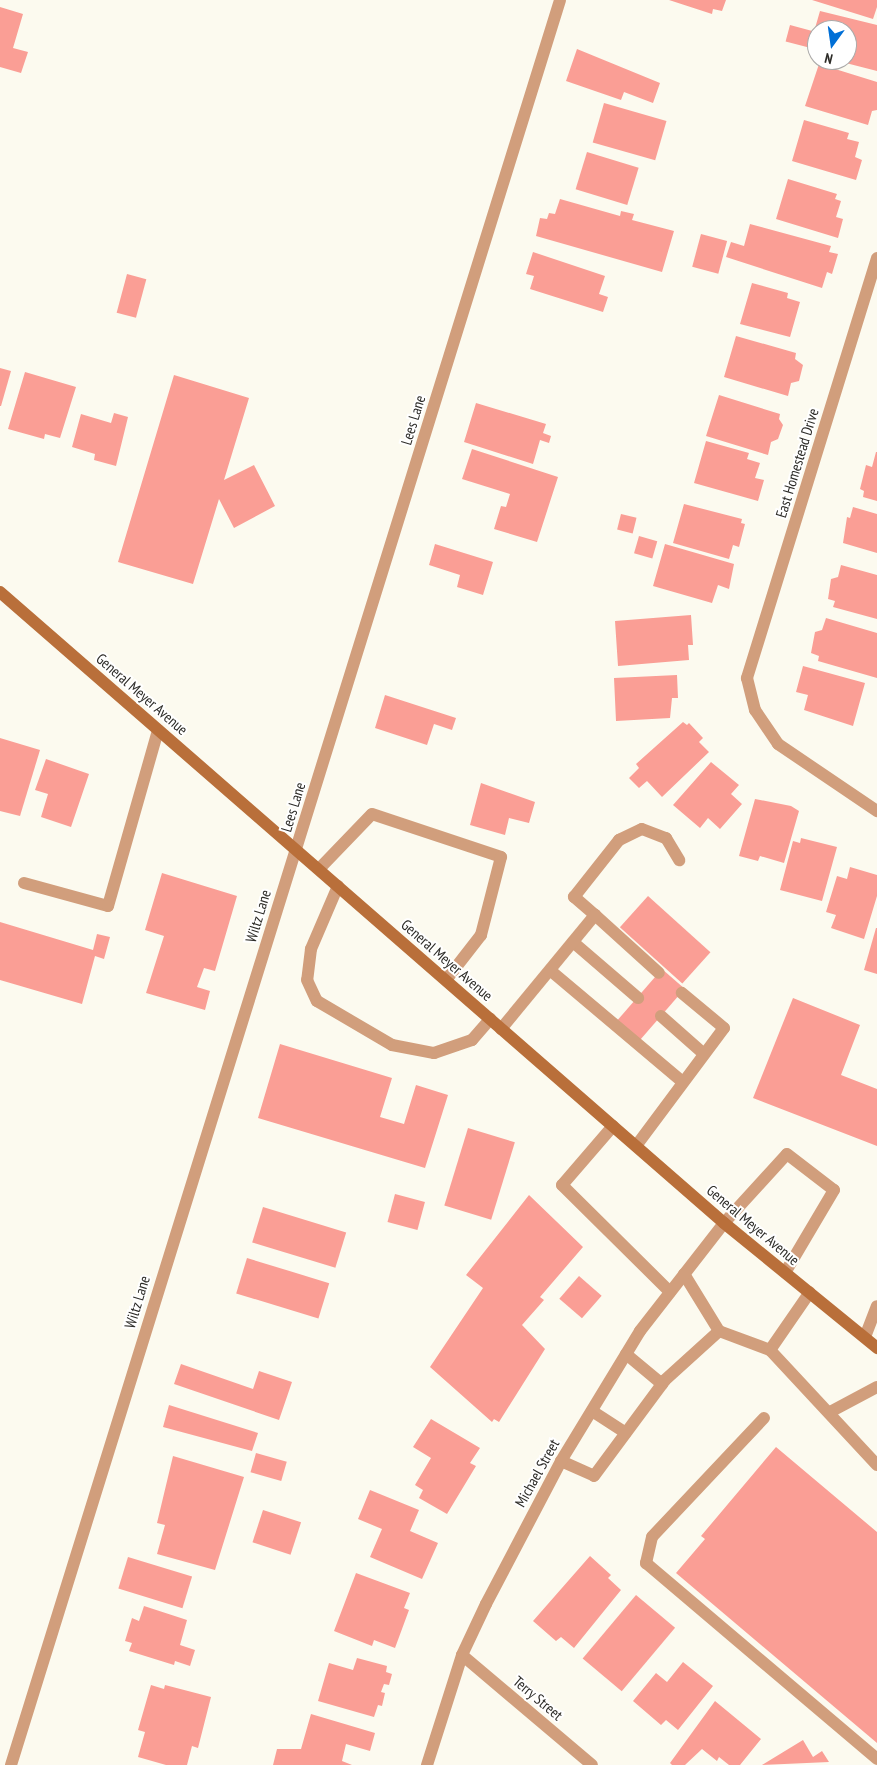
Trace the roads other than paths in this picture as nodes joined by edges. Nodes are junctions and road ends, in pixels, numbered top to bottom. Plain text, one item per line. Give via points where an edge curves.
1 (560, 0) edge
2 (877, 258) edge
3 (0, 592) edge
4 (158, 730) junction
5 (877, 811) edge
6 (296, 849) junction
7 (679, 860) dead end
8 (319, 869) junction
9 (24, 883) dead end
10 (338, 886) junction
11 (594, 915) junction
12 (573, 942) junction
13 (551, 971) junction
14 (659, 973) dead end
15 (446, 980) junction
16 (682, 993) dead end
17 (638, 998) dead end
18 (661, 1016) dead end
19 (490, 1019) junction
20 (501, 1029) junction
21 (704, 1054) junction
22 (683, 1082) junction
23 (613, 1126) junction
24 (636, 1146) junction
25 (724, 1223) junction
26 (785, 1272) junction
27 (684, 1274) junction
28 (670, 1292) junction
29 (810, 1292) junction
30 (877, 1306) edge
31 (719, 1330) junction
32 (865, 1337) junction
33 (877, 1348) edge
34 (770, 1350) junction
35 (626, 1354) junction
36 (662, 1384) junction
37 (877, 1387) edge
38 (592, 1411) junction
39 (830, 1412) junction
40 (764, 1418) dead end
41 (626, 1433) junction
42 (561, 1461) junction
43 (877, 1466) edge
44 (462, 1655) junction
45 (877, 1758) edge
46 (11, 1765) edge
47 (427, 1765) edge
48 (592, 1765) edge

1 - 6 street, Lees Lane
2 - 5 street, East Homestead Drive via 747,678 755,710 778,744
3 - 4 main road, General Meyer Avenue
4 - 6 main road, General Meyer Avenue
4 - 9 street via 108,906
6 - 8 main road, General Meyer Avenue
6 - 46 street, Wiltz Lane
7 - 11 street via 666,838 642,829 619,840 574,898
8 - 10 main road, General Meyer Avenue
8 - 15 street via 372,814 501,857 481,935
10 - 15 main road, General Meyer Avenue
10 - 19 street via 311,949 308,980 317,1002 392,1045 434,1053 472,1040
11 - 12 street
11 - 14 street
12 - 13 street
12 - 17 street
13 - 20 street
13 - 22 street
15 - 19 main road, General Meyer Avenue
16 - 21 street via 724,1028
18 - 21 street
19 - 20 main road, General Meyer Avenue
20 - 23 main road, General Meyer Avenue
21 - 22 street
22 - 24 street
23 - 24 main road, General Meyer Avenue
23 - 28 street via 562,1185
24 - 25 main road, General Meyer Avenue
25 - 26 main road, General Meyer Avenue
25 - 26 street, Michael Street via 787,1154 834,1190
25 - 27 street, Michael Street
26 - 29 main road, General Meyer Avenue
27 - 28 street, Michael Street
27 - 31 street
28 - 35 street, Michael Street
29 - 32 main road, General Meyer Avenue
29 - 34 street
30 - 32 street
31 - 34 street
31 - 36 street
32 - 33 main road, General Meyer Avenue
34 - 39 street
35 - 36 street
35 - 38 street, Michael Street
36 - 41 street
37 - 39 street
38 - 41 street
38 - 42 street, Michael Street
39 - 43 street via 863,1454
40 - 45 street via 652,1537 646,1563
41 - 42 street via 594,1476
42 - 44 street, Michael Street
44 - 47 street, Michael Street
44 - 48 street, Terry Street

